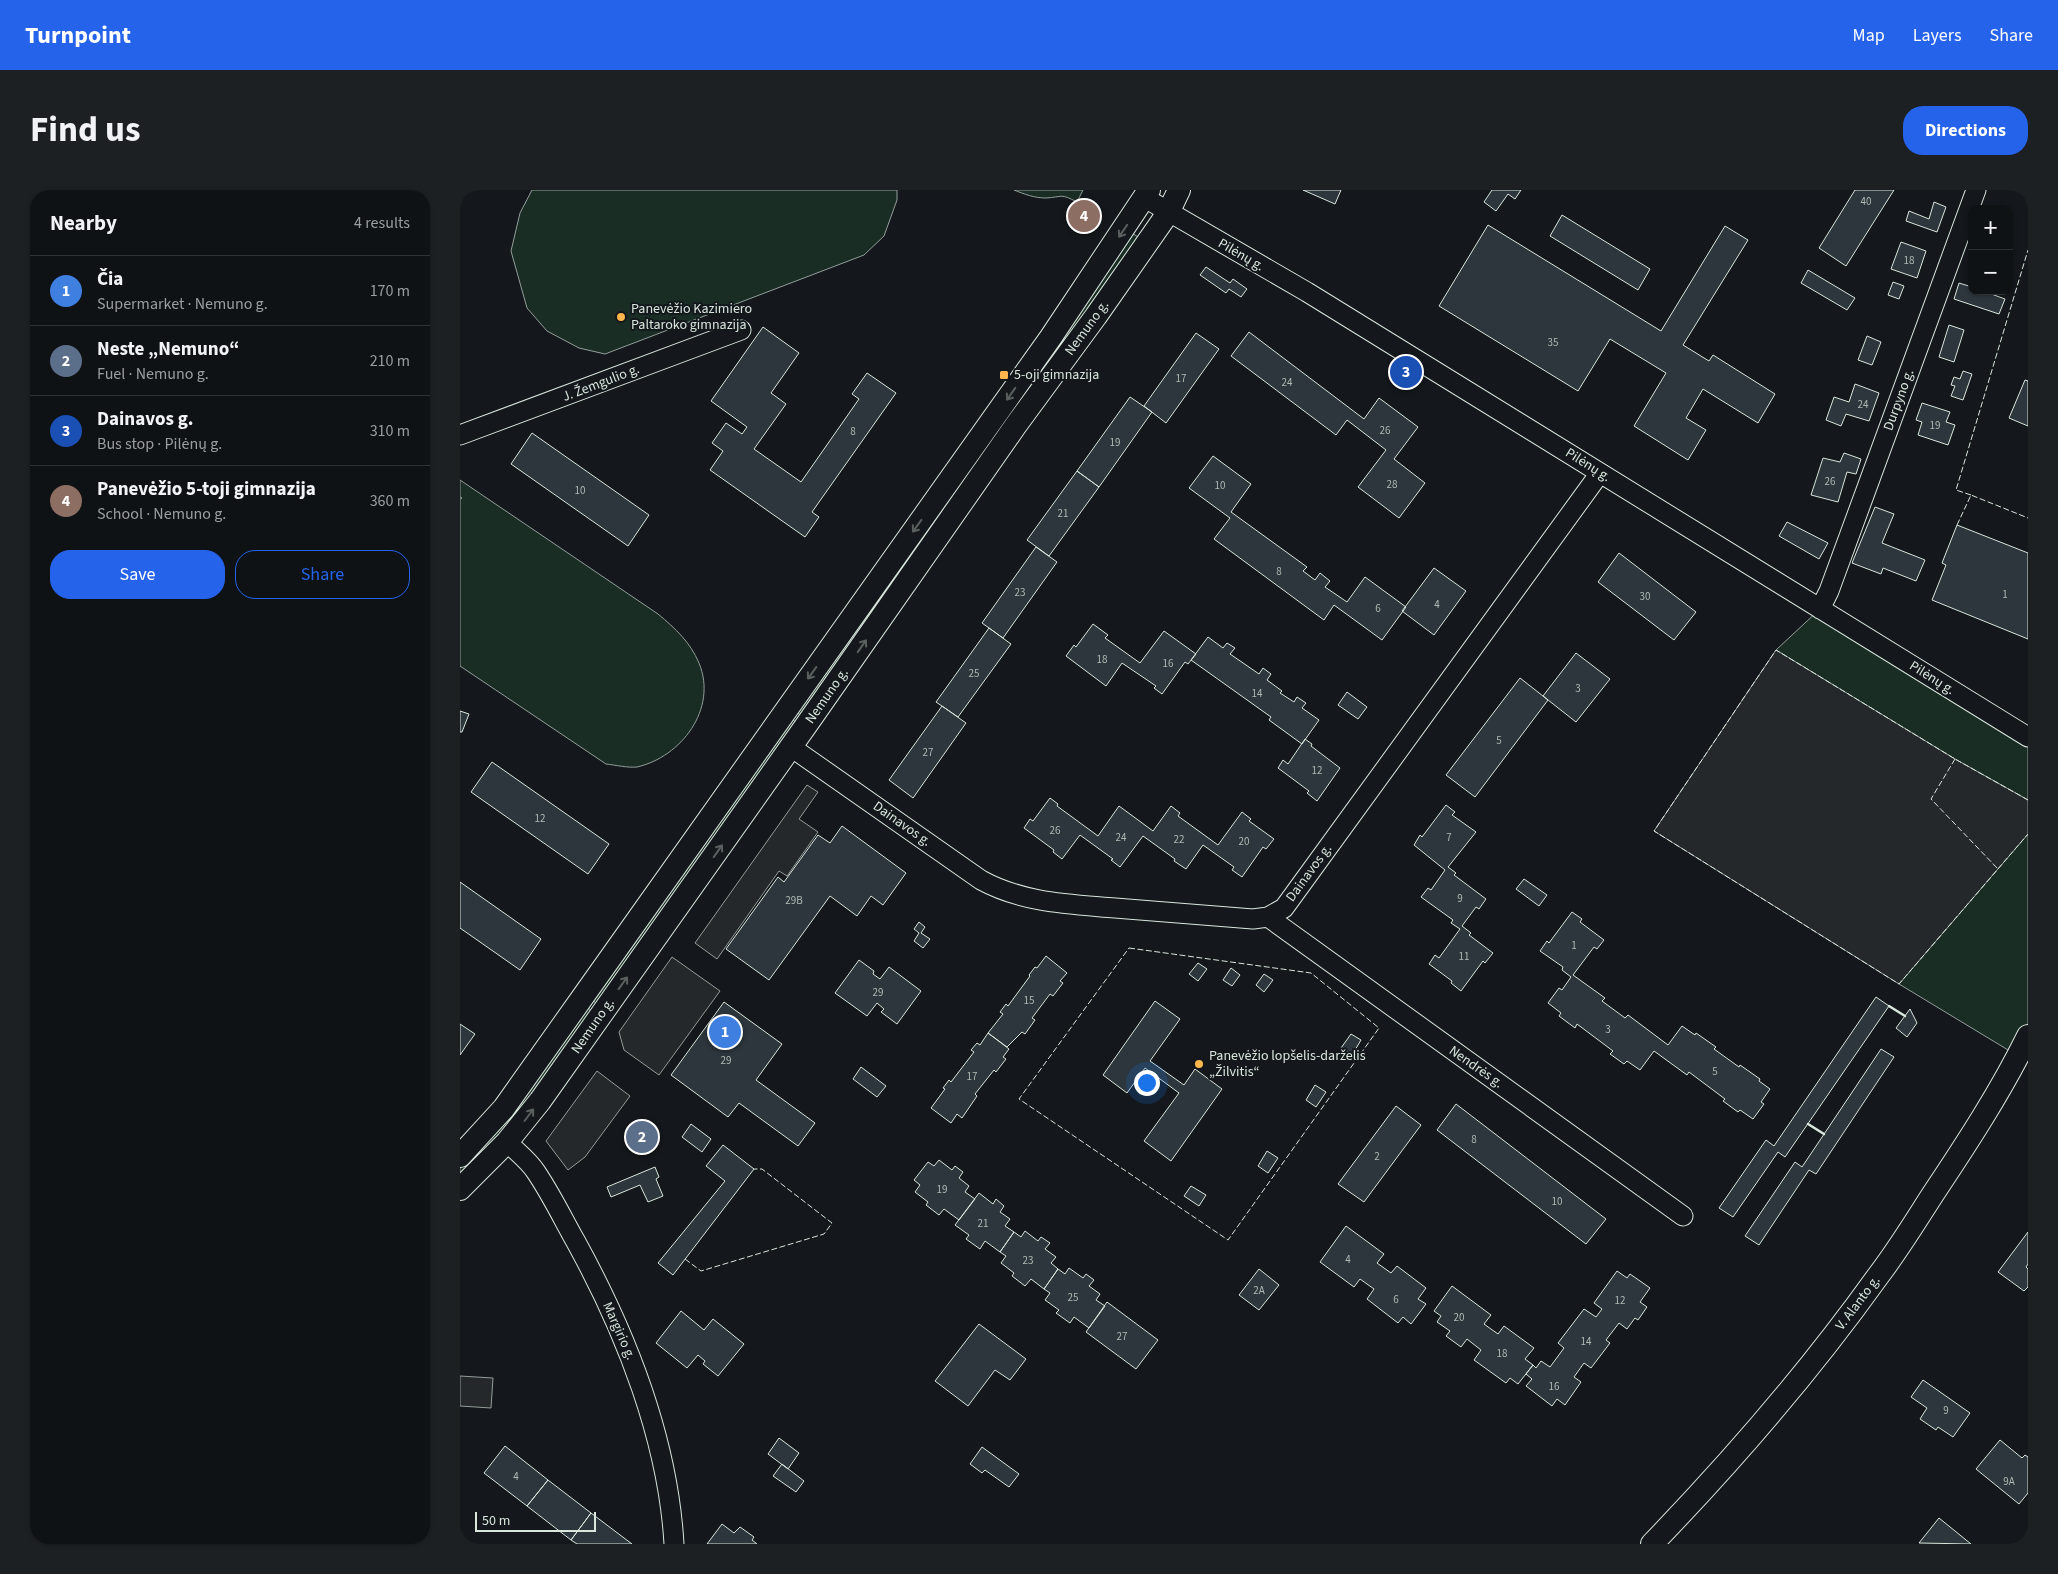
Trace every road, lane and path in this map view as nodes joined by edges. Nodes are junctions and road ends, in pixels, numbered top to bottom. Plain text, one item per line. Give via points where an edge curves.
1 (1179, 190) edge
2 (1976, 190) edge
3 (1147, 194) edge
4 (1168, 212) junction
5 (741, 330) dead end
6 (460, 435) edge
7 (1600, 473) junction
8 (1820, 609) junction
9 (2028, 737) edge
10 (791, 747) junction
11 (1268, 917) junction
12 (2028, 1036) edge
13 (508, 1142) junction
14 (460, 1156) edge
15 (460, 1189) edge
16 (1683, 1216) dead end
17 (674, 1544) edge
18 (1652, 1544) edge

1 - 4 main road, Nemuno g.
2 - 8 street, Durpyno g.
3 - 4 street, Pilėnų g.
3 -> 14 main road, Nemuno g. via 1052,338 504,1108
4 - 7 street, Pilėnų g. via 1307,292
10 -> 4 main road, Nemuno g.
5 - 6 street, J. Žemgulio g.
7 - 8 street, Pilėnų g.
7 - 11 street, Dainavos g. via 1284,908
8 - 9 street, Pilėnų g.
10 - 11 street, Dainavos g. via 1000,890 1065,903 1253,919
13 -> 10 main road, Nemuno g.
11 - 16 street, Nendrės g.
12 - 18 main road, V. Alanto g. via 1958,1156 1879,1275 1768,1417
13 - 15 main road, Nemuno g.
13 - 17 street, Margirio g. via 536,1171 560,1212 595,1276 635,1367 657,1446 672,1515

